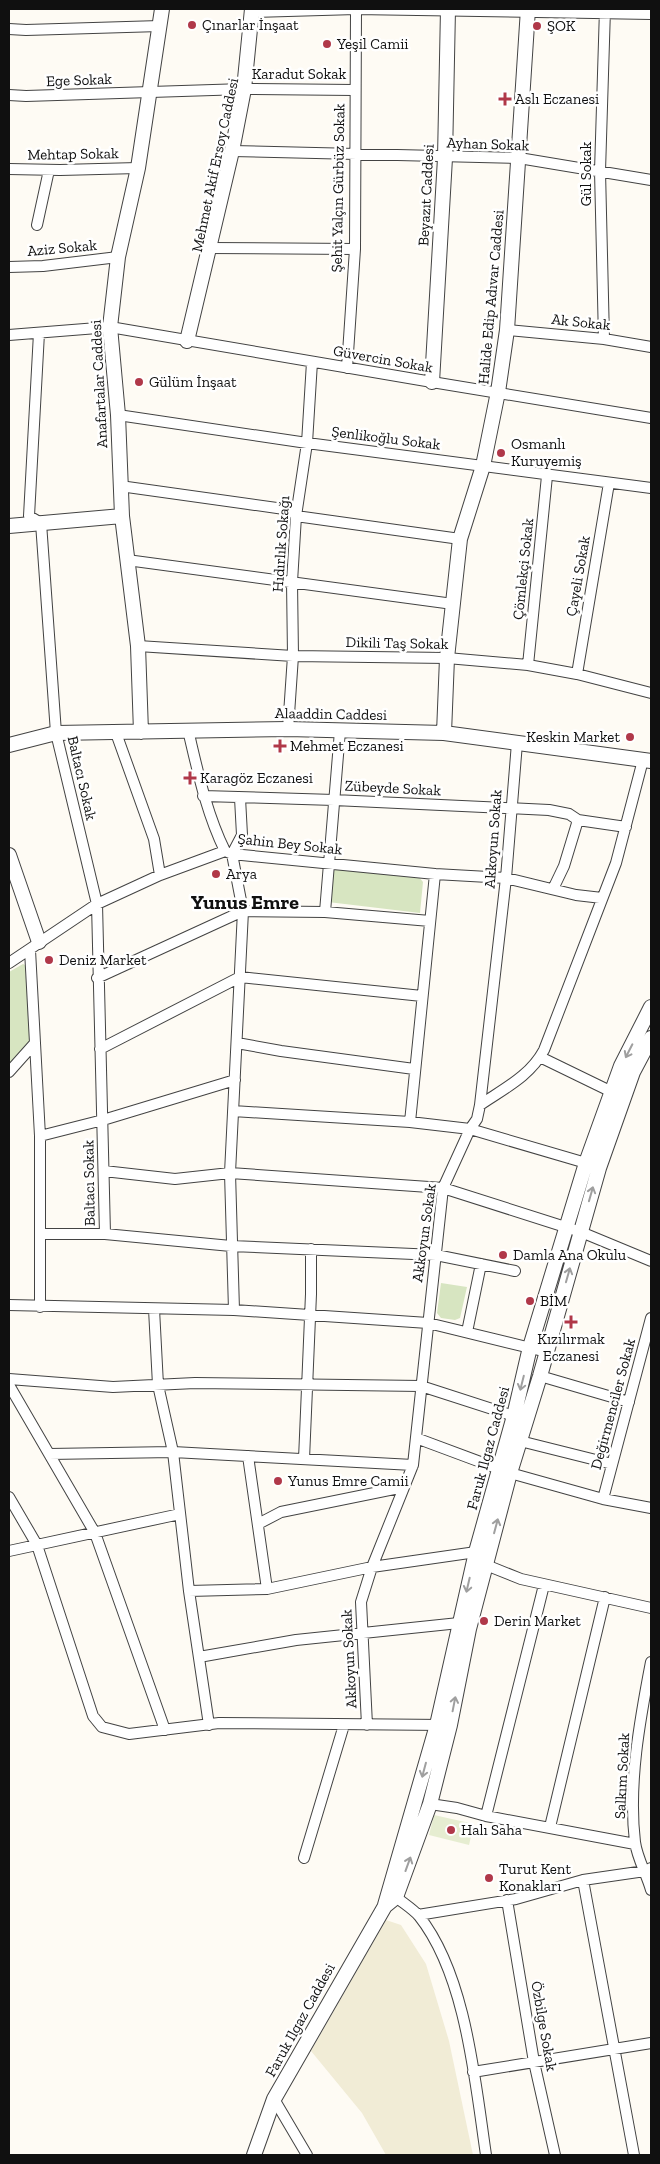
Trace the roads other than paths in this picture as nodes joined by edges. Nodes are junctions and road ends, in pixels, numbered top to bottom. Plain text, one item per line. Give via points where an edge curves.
1 (162, 9) edge
2 (356, 9) edge
3 (255, 10) edge
4 (404, 10) edge
5 (448, 10) edge
6 (528, 11) edge
7 (605, 11) edge
8 (651, 14) edge
9 (160, 26) junction
10 (9, 28) edge
11 (247, 89) junction
12 (354, 90) junction
13 (150, 92) junction
14 (9, 94) edge
15 (235, 151) junction
16 (355, 153) junction
17 (445, 158) junction
18 (519, 158) junction
19 (9, 168) edge
20 (138, 168) junction
21 (49, 170) junction
22 (600, 171) junction
23 (651, 180) edge
24 (37, 225) dead end
25 (212, 249) junction
26 (354, 249) junction
27 (118, 257) junction
28 (9, 267) edge
29 (110, 326) junction
30 (507, 330) junction
31 (39, 333) junction
32 (9, 335) edge
33 (604, 339) junction
34 (187, 341) junction
35 (651, 347) edge
36 (312, 362) junction
37 (347, 368) junction
38 (432, 382) junction
39 (498, 392) junction
40 (118, 415) junction
41 (651, 418) edge
42 (307, 443) junction
43 (482, 466) junction
44 (547, 476) junction
45 (609, 483) junction
46 (120, 486) junction
47 (651, 488) edge
48 (122, 516) junction
49 (296, 516) junction
50 (41, 523) junction
51 (9, 526) edge
52 (460, 539) junction
53 (127, 560) junction
54 (292, 582) junction
55 (453, 604) junction
56 (138, 646) junction
57 (292, 656) junction
58 (447, 658) junction
59 (528, 665) junction
60 (577, 674) junction
61 (651, 693) edge
62 (288, 729) junction
63 (188, 730) junction
64 (340, 730) junction
65 (142, 732) junction
66 (56, 733) junction
67 (116, 733) junction
68 (444, 733) junction
69 (517, 744) junction
70 (9, 745) edge
71 (649, 759) edge
72 (203, 796) junction
73 (240, 798) junction
74 (334, 800) junction
75 (510, 809) junction
76 (578, 820) junction
77 (626, 827) junction
78 (228, 852) junction
79 (9, 856) edge
80 (329, 863) junction
81 (434, 874) junction
82 (160, 875) junction
83 (506, 878) junction
84 (553, 889) junction
85 (602, 898) junction
86 (97, 904) junction
87 (243, 911) junction
88 (325, 912) junction
89 (430, 921) junction
90 (35, 946) junction
91 (9, 963) edge
92 (240, 977) junction
93 (97, 978) junction
94 (422, 996) junction
95 (651, 1008) edge
96 (651, 1038) edge
97 (237, 1043) junction
98 (34, 1044) junction
99 (100, 1049) junction
100 (540, 1056) junction
101 (414, 1069) junction
102 (9, 1072) edge
103 (235, 1080) junction
104 (612, 1092) junction
105 (480, 1105) junction
106 (233, 1111) junction
107 (103, 1120) junction
108 (410, 1122) junction
109 (470, 1129) junction
110 (40, 1136) junction
111 (586, 1163) junction
112 (104, 1170) junction
113 (230, 1173) junction
114 (443, 1188) junction
115 (566, 1228) junction
116 (580, 1232) junction
117 (40, 1234) junction
118 (105, 1234) junction
119 (231, 1246) junction
120 (311, 1249) junction
121 (436, 1255) junction
122 (651, 1261) edge
123 (481, 1264) junction
124 (515, 1271) dead end
125 (9, 1305) edge
126 (40, 1307) junction
127 (154, 1309) junction
128 (234, 1310) junction
129 (310, 1314) junction
130 (651, 1318) edge
131 (428, 1323) junction
132 (467, 1332) junction
133 (530, 1347) junction
134 (647, 1351) edge
135 (547, 1352) junction
136 (540, 1376) junction
137 (9, 1379) edge
138 (306, 1384) junction
139 (9, 1385) edge
140 (158, 1385) junction
141 (421, 1386) junction
142 (629, 1402) junction
143 (514, 1416) junction
144 (416, 1438) junction
145 (520, 1440) junction
146 (173, 1452) junction
147 (49, 1454) junction
148 (248, 1456) junction
149 (304, 1459) junction
150 (612, 1464) junction
151 (413, 1466) junction
152 (505, 1471) junction
153 (404, 1487) junction
154 (9, 1497) edge
155 (603, 1499) junction
156 (651, 1508) edge
157 (180, 1514) junction
158 (258, 1524) junction
159 (94, 1533) junction
160 (37, 1545) junction
161 (9, 1551) edge
162 (476, 1552) junction
163 (486, 1565) junction
164 (372, 1567) junction
165 (544, 1585) junction
166 (267, 1589) junction
167 (188, 1591) junction
168 (605, 1597) junction
169 (651, 1608) edge
170 (459, 1623) junction
171 (363, 1634) junction
172 (198, 1657) junction
173 (651, 1662) edge
174 (209, 1724) junction
175 (344, 1725) junction
176 (367, 1725) junction
177 (443, 1725) junction
178 (165, 1730) junction
179 (430, 1804) junction
180 (486, 1816) junction
181 (550, 1827) junction
182 (635, 1844) junction
183 (304, 1858) dead end
184 (648, 1869) edge
185 (583, 1880) junction
186 (651, 1890) edge
187 (396, 1897) junction
188 (507, 1900) junction
189 (385, 1906) junction
190 (418, 1915) junction
191 (651, 2043) edge
192 (615, 2049) junction
193 (534, 2062) junction
194 (473, 2072) junction
195 (274, 2099) junction
196 (254, 2155) edge
197 (307, 2155) edge
198 (486, 2155) edge
199 (555, 2155) edge
200 (634, 2155) edge

1 - 9 street, Anafartalar Caddesi
2 - 3 street
2 - 4 street
2 - 12 street, Şehit Yalçın Gürbüz Sokak
3 - 11 street, Mehmet Akif Ersoy Caddesi
4 - 5 street
5 - 6 street
5 - 17 street, Beyazıt Caddesi
6 - 7 street
6 - 18 street, Halide Edip Adıvar Caddesi
7 - 8 street
7 - 22 street, Gül Sokak
9 - 10 street
9 - 13 street, Anafartalar Caddesi
11 - 12 street, Karadut Sokak
11 - 13 street, Karadut Sokak
11 - 15 street, Mehmet Akif Ersoy Caddesi
12 - 16 street, Şehit Yalçın Gürbüz Sokak
13 - 14 street, Ege Sokak
13 - 20 street, Anafartalar Caddesi
15 - 16 street, Ayhan Sokak
15 - 25 street, Mehmet Akif Ersoy Caddesi
16 - 17 street, Ayhan Sokak
16 - 26 street, Şehit Yalçın Gürbüz Sokak
17 - 18 street, Ayhan Sokak
17 - 38 street, Beyazıt Caddesi
18 - 22 street, Ayhan Sokak
18 - 30 street, Halide Edip Adıvar Caddesi
19 - 21 street, Mehtap Sokak
20 - 21 street, Mehtap Sokak
20 - 27 street, Anafartalar Caddesi
21 - 24 street
22 - 23 street, Ayhan Sokak
22 - 33 street, Gül Sokak
25 - 26 street
25 - 34 street, Mehmet Akif Ersoy Caddesi
26 - 37 street, Şehit Yalçın Gürbüz Sokak
27 - 28 street, Aziz Sokak
27 - 29 street, Anafartalar Caddesi
29 - 31 street, Güvercin Sokak
29 - 34 street, Güvercin Sokak
29 - 40 street, Anafartalar Caddesi
30 - 33 street, Ak Sokak
30 - 39 street, Halide Edip Adıvar Caddesi
31 - 32 street, Güvercin Sokak
31 - 50 street, Baltacı Sokak via 29,516
33 - 35 street, Ak Sokak
34 - 36 street, Güvercin Sokak
36 - 37 street, Güvercin Sokak
36 - 42 street, Hıdırlık Sokağı
37 - 38 street, Güvercin Sokak
38 - 39 street, Güvercin Sokak
39 - 41 street, Güvercin Sokak
39 - 43 street, Halide Edip Adıvar Caddesi
40 - 42 street, Şenlikoğlu Sokak
40 - 46 street, Anafartalar Caddesi
42 - 43 street, Şenlikoğlu Sokak
42 - 49 street, Hıdırlık Sokağı
43 - 44 street, Şenlikoğlu Sokak
43 - 52 street, Halide Edip Adıvar Caddesi
44 - 45 street, Şenlikoğlu Sokak
44 - 59 street, Çömlekçi Sokak
45 - 47 street, Şenlikoğlu Sokak
45 - 60 street, Çayeli Sokak
46 - 48 street, Anafartalar Caddesi
46 - 49 street via 292,510
48 - 50 street
48 - 53 street, Anafartalar Caddesi
49 - 52 street
49 - 54 street, Hıdırlık Sokağı
50 - 51 street
50 - 66 street, Baltacı Sokak
52 - 55 street, Halide Edip Adıvar Caddesi
53 - 54 street
53 - 56 street, Anafartalar Caddesi
54 - 55 street
54 - 57 street, Hıdırlık Sokağı
55 - 58 street, Halide Edip Adıvar Caddesi
56 - 57 street, Dikili Taş Sokak
56 - 65 street, Anafartalar Caddesi
57 - 58 street, Dikili Taş Sokak
57 - 62 street, Hıdırlık Sokağı
58 - 59 street, Dikili Taş Sokak
58 - 68 street, Halide Edip Adıvar Caddesi
59 - 60 street, Dikili Taş Sokak
60 - 61 street, Dikili Taş Sokak
62 - 63 street, Alaaddin Caddesi
62 - 64 street, Alaaddin Caddesi
63 - 65 street, Alaaddin Caddesi
63 - 72 street
64 - 68 street, Alaaddin Caddesi
64 - 74 street
65 - 67 street, Alaaddin Caddesi
66 - 67 street, Alaaddin Caddesi
66 - 70 street, Alaaddin Caddesi
66 - 86 street, Baltacı Sokak
67 - 82 street via 154,839
68 - 69 street, Alaaddin Caddesi
69 - 71 street, Alaaddin Caddesi
69 - 75 street, Akkoyun Sokak
71 - 77 street
72 - 73 street, Zübeyde Sokak
72 - 78 street via 213,826
73 - 74 street, Zübeyde Sokak
73 - 78 street via 242,834
74 - 75 street, Zübeyde Sokak
74 - 80 street
75 - 76 street, Zübeyde Sokak via 549,810 569,814
75 - 83 street, Akkoyun Sokak
76 - 77 street, Zübeyde Sokak
76 - 84 street via 564,866
77 - 85 street
78 - 80 street, Şahin Bey Sokak
78 - 82 street, Şahin Bey Sokak
78 - 87 street
79 - 90 street
80 - 81 street, Şahin Bey Sokak
80 - 88 street
81 - 83 street, Şahin Bey Sokak
81 - 89 street
82 - 86 street, Şahin Bey Sokak
83 - 84 street, Şahin Bey Sokak
83 - 105 street, Akkoyun Sokak
84 - 85 street, Şahin Bey Sokak
85 - 100 street
86 - 90 street, Şahin Bey Sokak
86 - 93 street, Baltacı Sokak
87 - 88 street
87 - 92 street
87 - 93 street
88 - 89 street
89 - 94 street
90 - 91 street, Şahin Bey Sokak
90 - 98 street
92 - 94 street
92 - 97 street
92 - 99 street
93 - 99 street, Baltacı Sokak
94 - 101 street
95 -> 104 street, Faruk Ilgaz Caddesi via 621,1066
116 -> 96 street, Faruk Ilgaz Caddesi via 633,1072
97 - 101 street via 281,1052
97 - 103 street
98 - 102 street
98 - 110 street
99 - 107 street, Baltacı Sokak
100 - 104 street
100 - 105 street via 519,1079
101 - 108 street
103 - 106 street
103 - 107 street
104 - 111 street, Faruk Ilgaz Caddesi
105 - 109 street, Akkoyun Sokak via 477,1119
106 - 108 street
106 - 113 street
107 - 110 street
107 - 112 street, Baltacı Sokak
108 - 109 street
109 - 111 street
109 - 114 street, Akkoyun Sokak
110 - 117 street
111 - 115 street, Faruk Ilgaz Caddesi
112 - 113 street via 175,1179
112 - 118 street, Baltacı Sokak
113 - 114 street
113 - 119 street
114 - 115 street
114 - 121 street, Akkoyun Sokak
115 - 116 street
115 - 133 street, Faruk Ilgaz Caddesi
116 - 122 street
135 -> 116 street, Faruk Ilgaz Caddesi
117 - 118 street
117 - 126 street
118 - 119 street
119 - 120 street
119 - 128 street
120 - 121 street
120 - 129 street
121 - 123 street
121 - 131 street, Akkoyun Sokak
123 - 124 street
123 - 132 street
125 - 126 street
126 - 127 street
127 - 128 street
127 - 140 street
128 - 129 street
129 - 131 street
129 - 138 street
130 - 134 street, Değirmenciler Sokak
131 - 132 street
131 - 141 street, Akkoyun Sokak
132 - 133 street
133 - 135 street
133 -> 143 street, Faruk Ilgaz Caddesi
134 - 142 street, Değirmenciler Sokak
135 - 136 street, Faruk Ilgaz Caddesi
136 - 142 street
136 - 145 street, Faruk Ilgaz Caddesi
137 - 140 street via 113,1387
138 - 140 street
138 - 141 street
138 - 149 street
139 - 147 street
140 - 146 street
141 - 143 street
141 - 144 street, Akkoyun Sokak
142 - 150 street, Değirmenciler Sokak
143 - 152 street, Faruk Ilgaz Caddesi
144 - 151 street, Akkoyun Sokak
144 - 152 street
145 - 150 street
145 - 152 street, Faruk Ilgaz Caddesi
146 - 147 street
146 - 148 street
146 - 157 street
147 - 159 street
148 - 149 street
148 - 158 street
149 - 151 street
150 - 155 street, Değirmenciler Sokak
151 - 153 street, Akkoyun Sokak
152 - 155 street
152 - 162 street, Faruk Ilgaz Caddesi
163 -> 152 street, Faruk Ilgaz Caddesi
153 - 158 street via 281,1512
153 - 164 street, Akkoyun Sokak
154 - 160 street
155 - 156 street
157 - 159 street
157 - 167 street
158 - 166 street
159 - 160 street
159 - 178 street
160 - 161 street
160 - 178 street via 93,1716 102,1727 129,1734
162 - 163 street
162 - 164 street
162 -> 170 street, Faruk Ilgaz Caddesi
163 - 165 street
177 -> 163 street, Faruk Ilgaz Caddesi
164 - 166 street
164 - 171 street, Akkoyun Sokak via 361,1602
165 - 168 street
165 - 180 street
166 - 167 street
167 - 172 street
168 - 169 street
168 - 181 street
170 - 171 street
170 - 177 street, Faruk Ilgaz Caddesi
171 - 172 street via 296,1640
171 - 176 street, Akkoyun Sokak
172 - 174 street
173 - 182 street, Salkım Sokak via 640,1722 634,1786
174 - 175 street
174 - 178 street
175 - 176 street
175 - 183 street
176 - 177 street
177 - 179 street, Faruk Ilgaz Caddesi
177 -> 189 street, Faruk Ilgaz Caddesi
179 - 180 street
187 -> 179 street, Faruk Ilgaz Caddesi
180 - 181 street
181 - 182 street
182 - 184 street, Salkım Sokak
184 - 185 street
184 - 186 street, Salkım Sokak
185 - 188 street
185 - 192 street
187 - 189 street, Faruk Ilgaz Caddesi
187 - 190 street
188 - 190 street
188 - 193 street, Özbilge Sokak
189 - 195 street, Faruk Ilgaz Caddesi
190 - 194 street via 440,1948 455,1986
191 - 192 street
192 - 193 street
192 - 200 street
193 - 194 street
193 - 199 street, Özbilge Sokak
194 - 198 street
195 - 196 street, Faruk Ilgaz Caddesi
195 - 197 street

